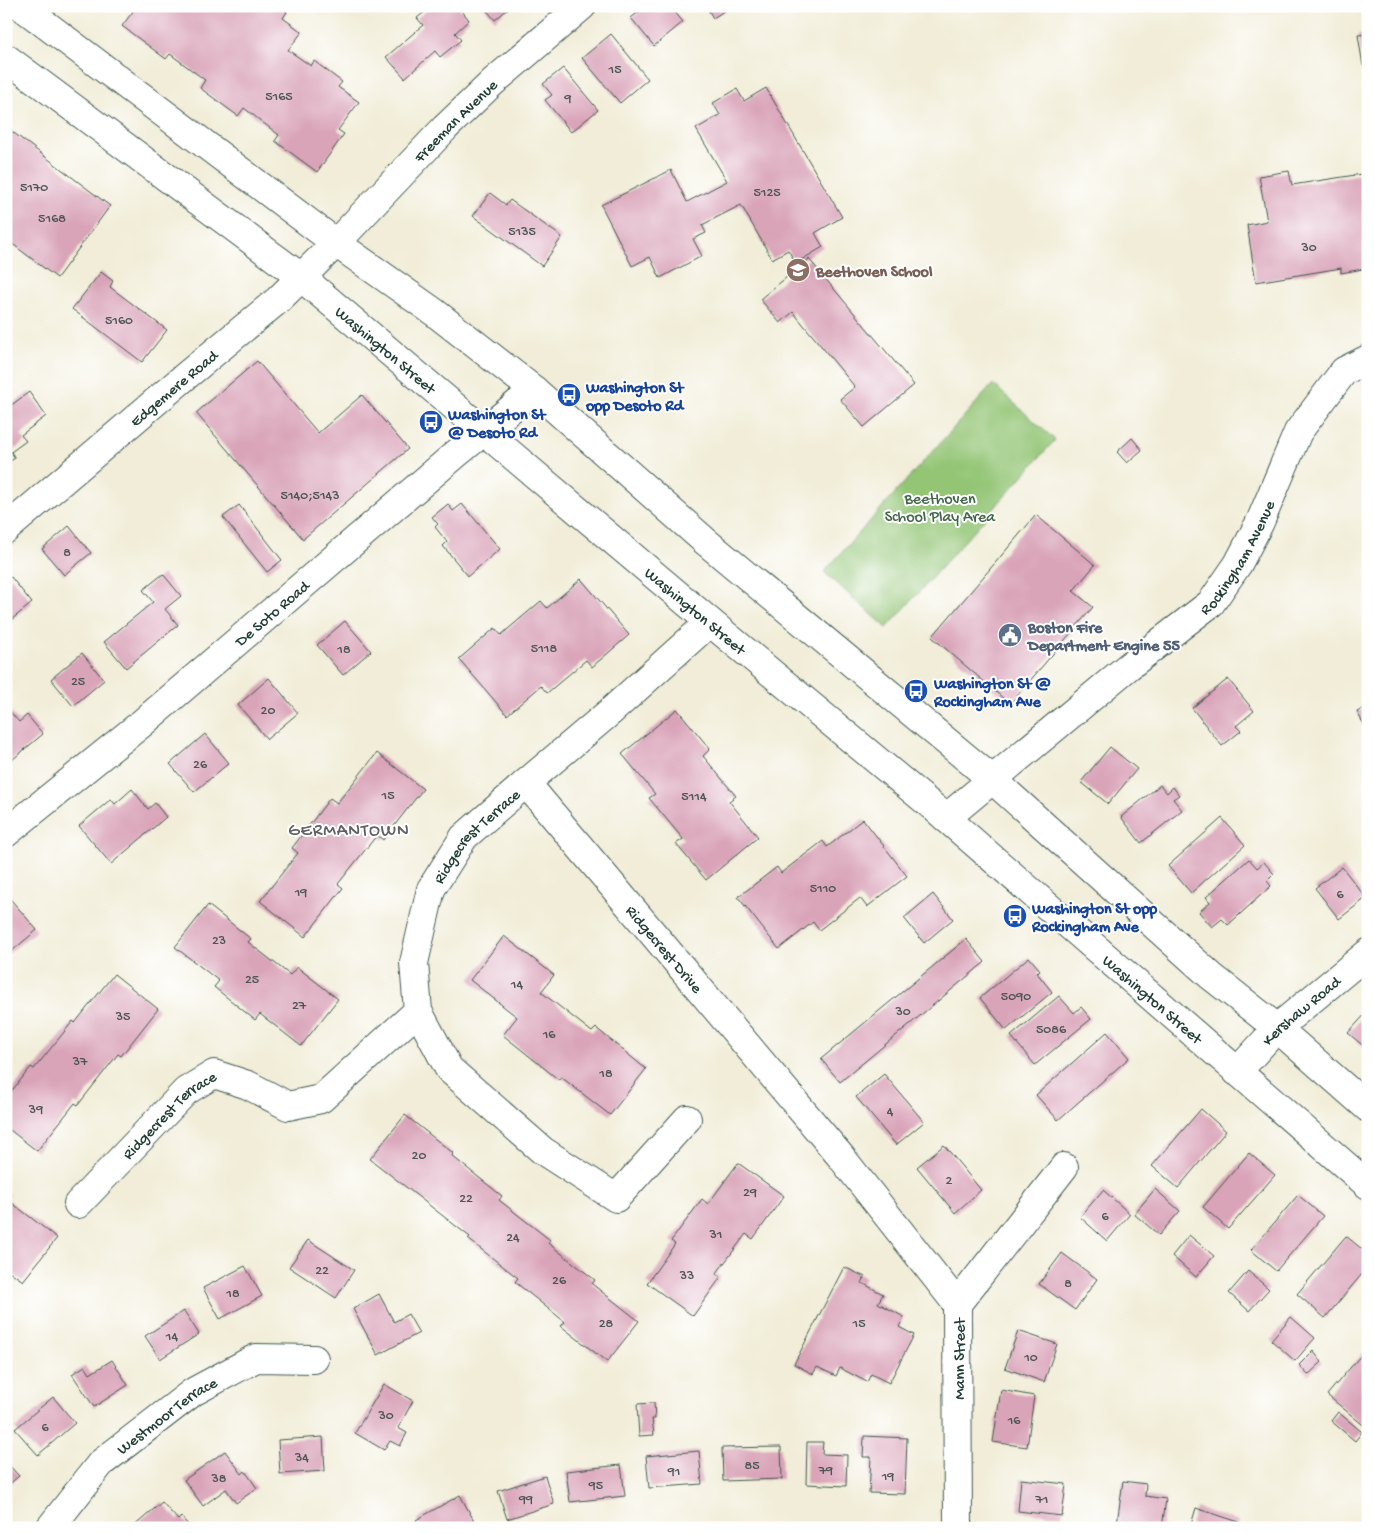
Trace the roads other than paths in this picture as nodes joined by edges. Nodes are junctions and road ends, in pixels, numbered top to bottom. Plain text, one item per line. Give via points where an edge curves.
1 (21, 6) edge
2 (582, 6) edge
3 (6, 58) edge
4 (336, 243) junction
5 (302, 278) junction
6 (1368, 359) edge
7 (534, 390) junction
8 (483, 432) junction
9 (6, 529) edge
10 (710, 622) junction
11 (993, 780) junction
12 (526, 782) junction
13 (946, 818) junction
14 (6, 833) edge
15 (1368, 953) edge
16 (418, 1011) junction
17 (1276, 1028) junction
18 (1237, 1072) junction
19 (1368, 1108) edge
20 (687, 1119) dead end
21 (1064, 1167) dead end
22 (1368, 1185) edge
23 (78, 1204) dead end
24 (957, 1304) junction
25 (314, 1359) dead end
26 (50, 1528) edge
27 (958, 1528) edge

1 - 4 street
2 - 4 street, Freeman Avenue via 451,122
3 - 5 street, Washington Street
4 - 5 street, Edgemere Road
4 - 7 street via 434,312
5 - 8 street, Washington Street
5 - 9 street, Edgemere Road
6 - 11 street, Rockingham Avenue via 1344,371 1298,432 1260,522 1238,564 1210,603
7 - 8 street, De Soto Road
7 - 11 street via 705,541
8 - 10 street, Washington Street
8 - 14 street, De Soto Road via 141,724
10 - 12 street
10 - 13 street, Washington Street
11 - 13 street, Rockingham Avenue
11 - 17 street via 1211,976
12 - 16 street, Ridgecrest Terrace via 464,837 431,888 414,963
12 - 24 street, Ridgecrest Drive via 842,1158
13 - 18 street, Washington Street
15 - 17 street, Kershaw Road
16 - 20 street, Ridgecrest Terrace via 449,1069 543,1151 616,1198
16 - 23 street, Ridgecrest Terrace via 321,1099 288,1106 248,1085 214,1074 186,1091
17 - 18 street, Kershaw Road
17 - 19 street
18 - 22 street, Washington Street
21 - 24 street, Mann Street
24 - 27 street, Mann Street
25 - 26 street, Westmoor Terrace via 256,1358 193,1392 101,1463

